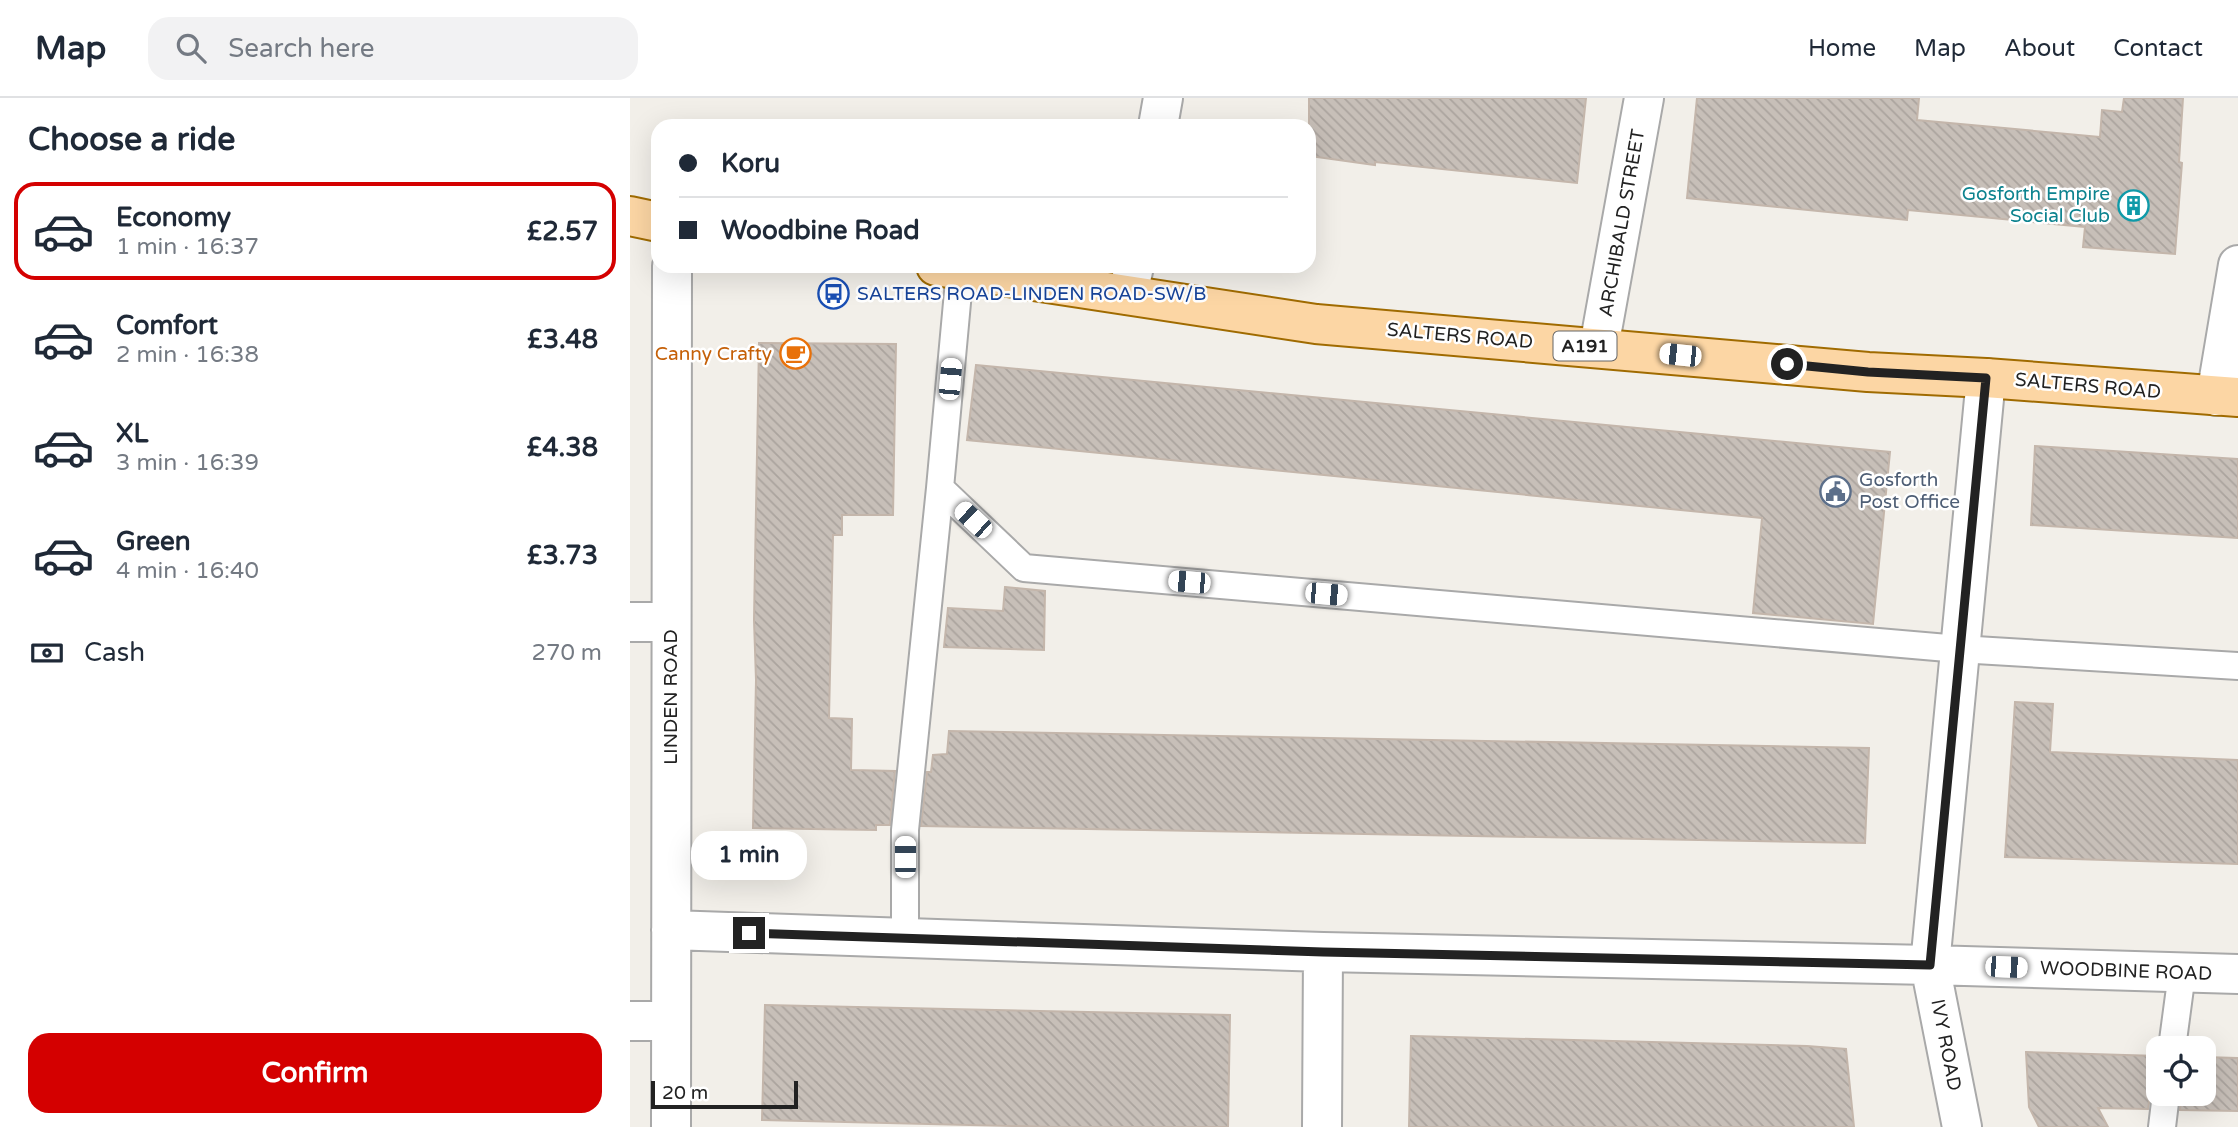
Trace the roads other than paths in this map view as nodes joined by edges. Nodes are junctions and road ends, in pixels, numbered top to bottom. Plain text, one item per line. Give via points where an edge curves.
1 (1163, 98) edge
2 (1644, 98) edge
3 (1159, 119) edge
4 (630, 216) edge
5 (651, 220) edge
6 (2238, 265) edge
7 (672, 273) edge
8 (948, 273) edge
9 (1018, 273) edge
10 (1131, 281) edge
11 (1599, 347) junction
12 (1986, 378) junction
13 (2227, 397) edge
14 (940, 488) junction
15 (630, 622) edge
16 (671, 622) junction
17 (1959, 649) junction
18 (2238, 666) edge
19 (671, 930) junction
20 (905, 938) junction
21 (1323, 952) junction
22 (1930, 965) junction
23 (2182, 973) junction
24 (2238, 974) edge
25 (630, 1021) edge
26 (671, 1021) junction
27 (2174, 1036) edge
28 (2165, 1106) edge
29 (671, 1127) edge
30 (1322, 1127) edge
31 (1962, 1127) edge
32 (2162, 1127) edge

1 - 3 street
2 - 11 street, ARCHIBALD STREET
4 - 5 main road
6 - 13 street
7 - 16 street, LINDEN ROAD
8 - 14 lane
9 - 10 main road, SALTERS ROAD / A191
10 - 11 main road, SALTERS ROAD / A191 via 1317,324
11 - 12 main road, SALTERS ROAD / A191
12 - 13 main road, SALTERS ROAD / A191
12 - 17 street, IVY ROAD
14 - 17 lane via 1024,568
14 - 20 lane via 905,830
15 - 16 street
16 - 19 street, LINDEN ROAD
17 - 18 lane
17 - 22 street, IVY ROAD
19 - 20 street, WOODBINE ROAD
19 - 26 street, LINDEN ROAD
20 - 21 street, WOODBINE ROAD
21 - 22 street, WOODBINE ROAD
21 - 30 street
22 - 23 street, WOODBINE ROAD
22 - 31 street, IVY ROAD
23 - 24 street, WOODBINE ROAD
23 - 27 lane
25 - 26 street
26 - 29 street, LINDEN ROAD
28 - 32 lane

